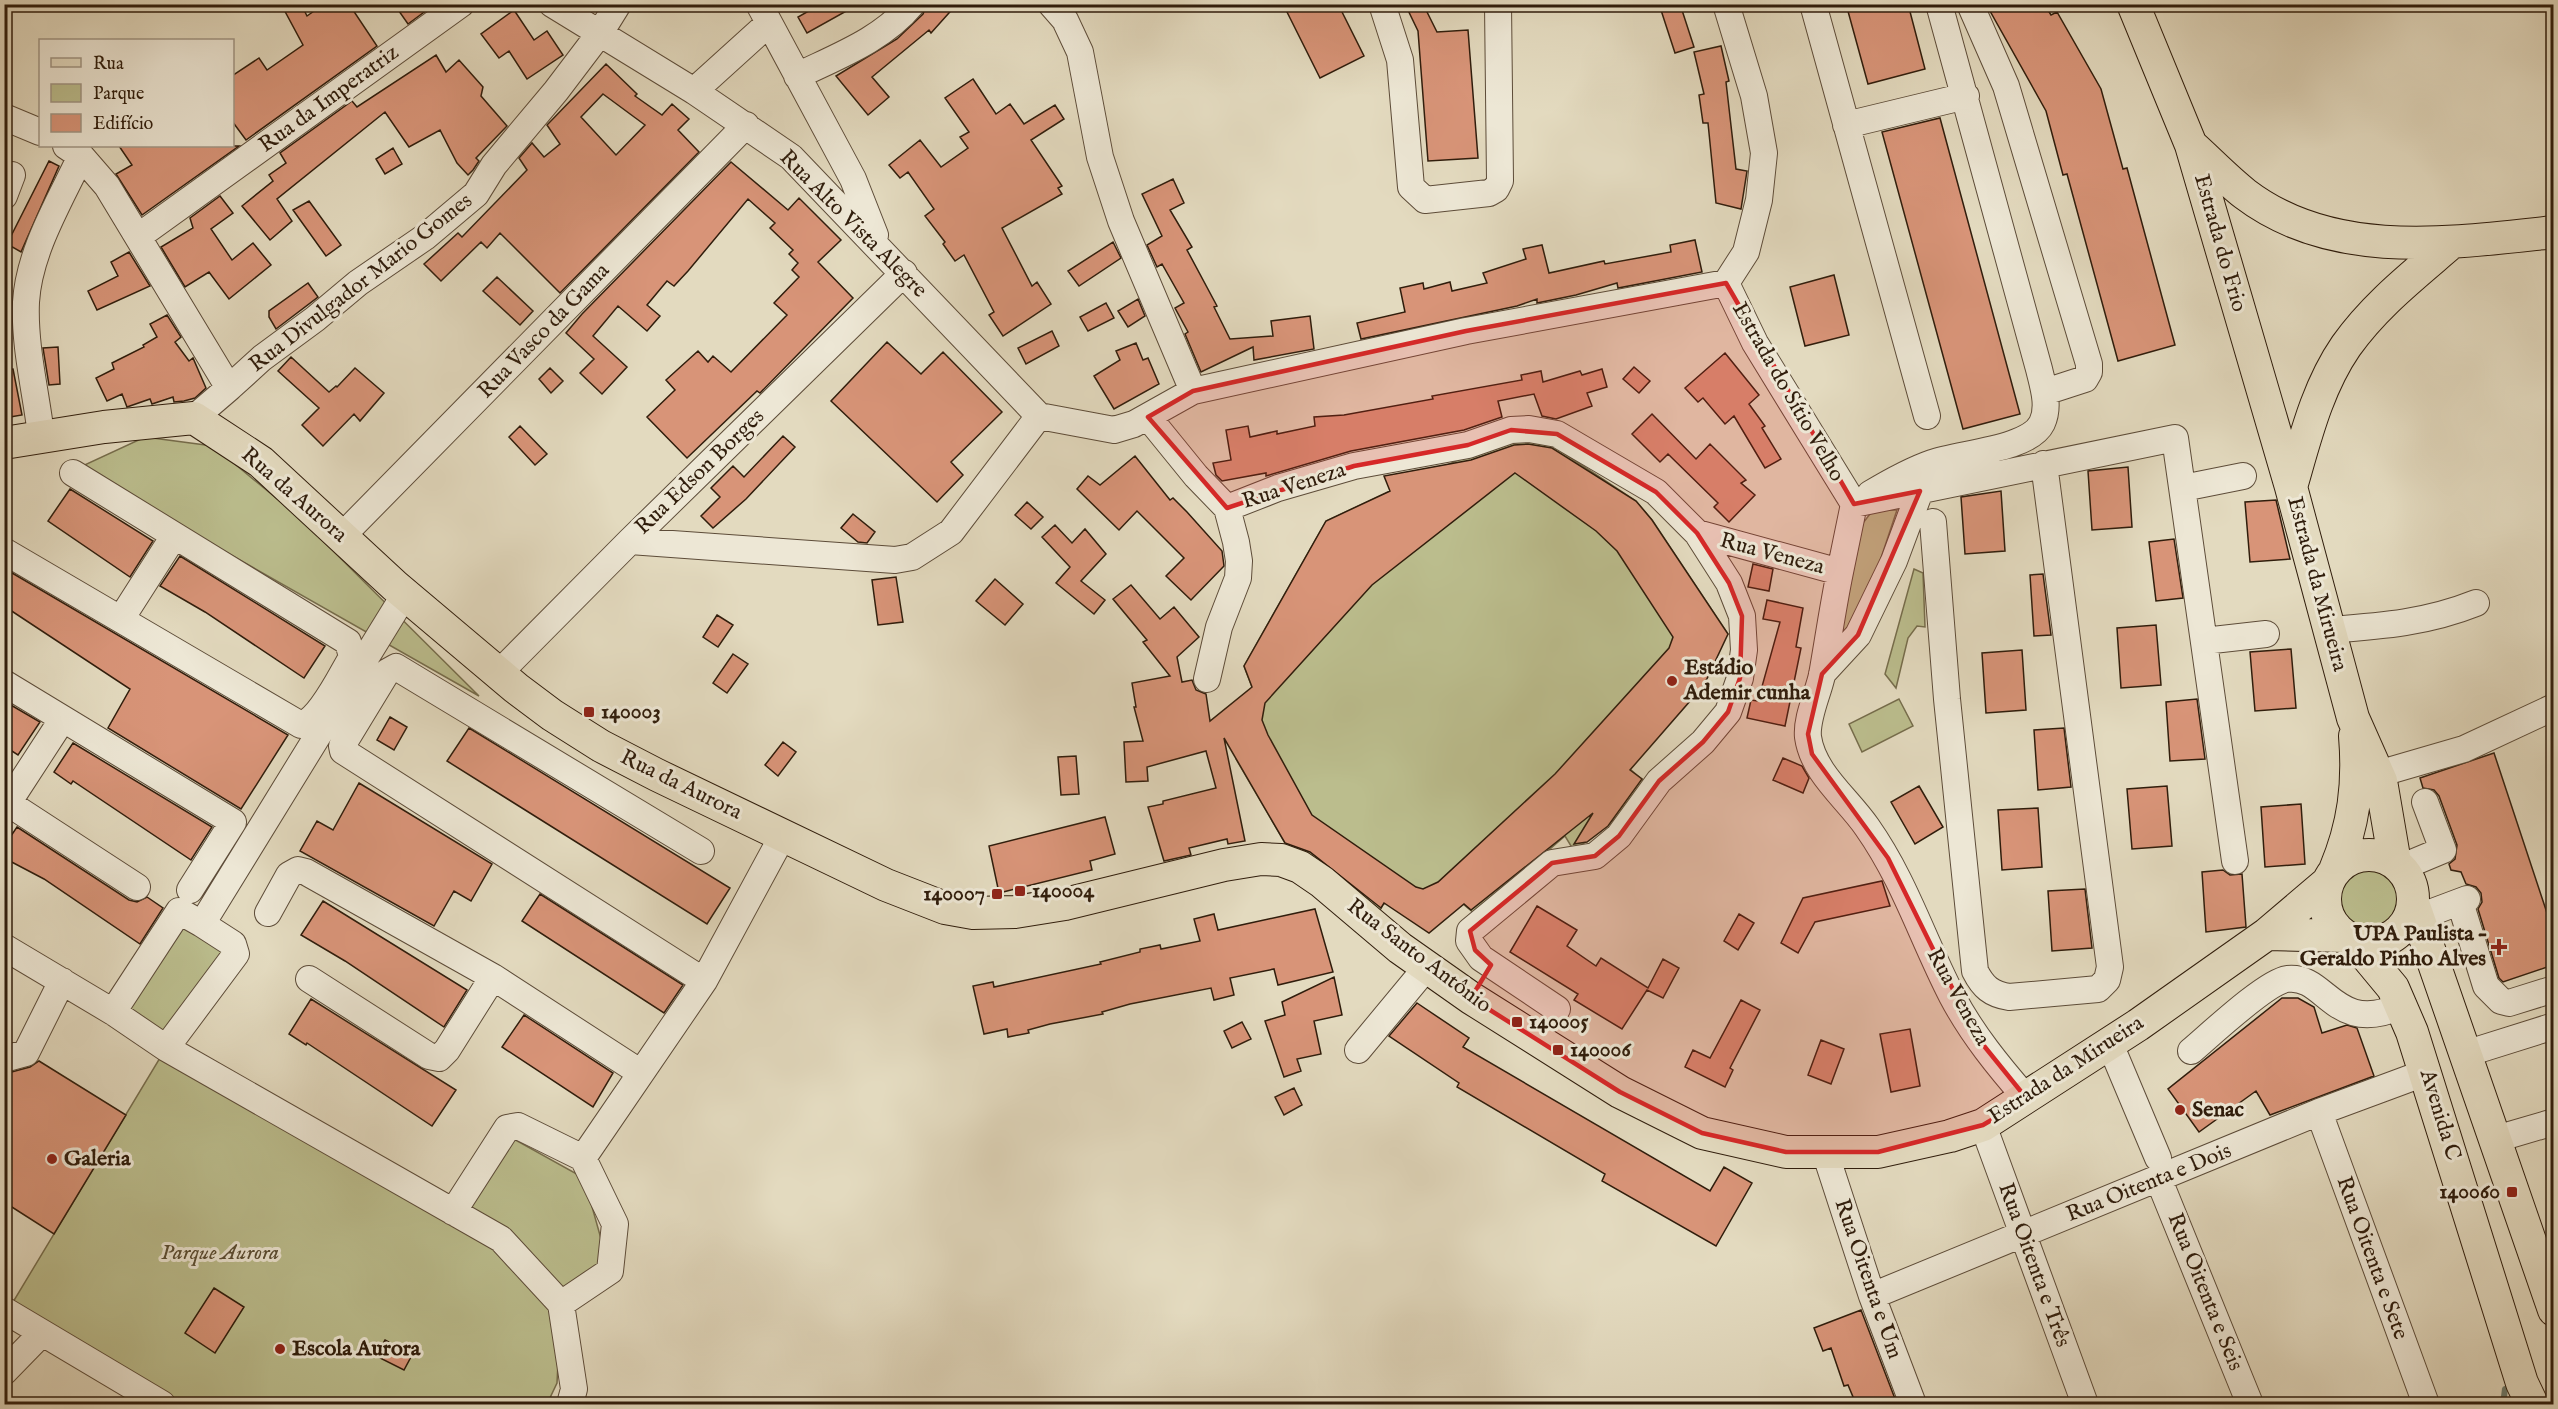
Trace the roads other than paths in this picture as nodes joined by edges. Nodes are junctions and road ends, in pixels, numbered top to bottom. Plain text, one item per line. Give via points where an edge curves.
1 (461, 4) edge
2 (552, 4) edge
3 (618, 4) edge
4 (912, 4) edge
5 (1051, 4) edge
6 (1382, 4) edge
7 (1498, 4) edge
8 (1726, 4) edge
9 (1813, 4) edge
10 (1939, 4) edge
11 (1970, 4) edge
12 (2133, 4) edge
13 (764, 14) edge
14 (600, 33) junction
15 (797, 76) junction
16 (694, 91) junction
17 (1966, 96) junction
18 (4, 117) edge
19 (746, 125) junction
20 (1846, 126) junction
21 (39, 132) edge
22 (2191, 145) junction
23 (74, 151) edge
24 (2553, 232) edge
25 (139, 236) junction
26 (2451, 243) junction
27 (879, 247) junction
28 (904, 273) junction
29 (1726, 283) junction
30 (229, 388) junction
31 (1193, 391) junction
32 (2045, 392) junction
33 (1039, 416) junction
34 (1927, 416) dead end
35 (1148, 417) junction
36 (194, 418) junction
37 (42, 435) junction
38 (4, 443) edge
39 (2044, 464) junction
40 (73, 474) dead end
41 (2243, 476) dead end
42 (2291, 487) junction
43 (2183, 488) junction
44 (1920, 491) junction
45 (1854, 504) junction
46 (1227, 508) junction
47 (1933, 522) dead end
48 (1697, 533) junction
49 (174, 536) junction
50 (342, 536) junction
51 (630, 541) junction
52 (4, 551) edge
53 (1840, 572) junction
54 (405, 594) junction
55 (2476, 603) dead end
56 (121, 620) junction
57 (2328, 630) junction
58 (2265, 634) dead end
59 (2204, 642) junction
60 (498, 674) junction
61 (1822, 674) junction
62 (1207, 679) dead end
63 (4, 683) edge
64 (2553, 707) edge
65 (2353, 718) junction
66 (62, 720) junction
67 (2379, 774) junction
68 (6, 802) edge
69 (2425, 802) dead end
70 (783, 835) junction
71 (701, 851) dead end
72 (1261, 860) joint
73 (2235, 861) dead end
74 (2398, 865) junction
75 (2331, 876) junction
76 (137, 886) dead end
77 (190, 890) dead end
78 (2416, 910) junction
79 (268, 914) dead end
80 (202, 924) junction
81 (2267, 934) junction
82 (2349, 938) junction
83 (4, 947) edge
84 (1491, 965) junction
85 (1426, 968) junction
86 (493, 977) junction
87 (309, 980) dead end
88 (62, 981) junction
89 (704, 981) junction
90 (2553, 989) edge
91 (1471, 998) junction
92 (2510, 1003) junction
93 (2397, 1008) junction
94 (1557, 1009) dead end
95 (113, 1012) junction
96 (2553, 1026) edge
97 (2520, 1037) junction
98 (166, 1048) junction
99 (2113, 1049) junction
100 (1358, 1050) dead end
101 (2191, 1051) dead end
102 (2465, 1054) junction
103 (4, 1059) edge
104 (641, 1072) junction
105 (2427, 1072) junction
106 (2027, 1099) junction
107 (2319, 1112) junction
108 (2553, 1122) edge
109 (1983, 1125) junction
110 (1702, 1133) joint
111 (2496, 1139) junction
112 (1825, 1152) junction
113 (583, 1158) junction
114 (2159, 1169) junction
115 (453, 1212) junction
116 (2022, 1235) junction
117 (1872, 1296) junction
118 (561, 1304) junction
119 (4, 1310) edge
120 (2553, 1310) edge
121 (42, 1333) junction
122 (4, 1372) edge
123 (162, 1404) edge
124 (570, 1404) edge
125 (1913, 1404) edge
126 (2085, 1404) edge
127 (2250, 1404) edge
128 (2426, 1404) edge
129 (2532, 1404) edge

1 - 25 street, Rua da Imperatriz
2 - 14 street, Rua Alto Vista Alegre
3 - 14 street, Rua Divulgador Mario Gomes
4 - 15 street via 879,35
5 - 31 street via 1065,20 1080,52 1100,157 1121,220
6 - 7 street via 1400,60 1411,187 1425,200 1489,193 1500,181
8 - 29 street, Estrada do Sítio Velho via 1754,96 1764,153 1759,200 1746,252
9 - 20 street
10 - 17 street
11 - 32 street via 2006,86 2089,364 2085,379
12 - 22 main road, Estrada do Frio
13 - 15 street
13 - 16 street
14 - 16 street, Rua Alto Vista Alegre
14 - 30 street, Rua Divulgador Mario Gomes via 511,141 469,201 358,283
15 - 27 street via 853,179
16 - 19 street, Rua Alto Vista Alegre
17 - 20 street
17 - 32 street
18 - 21 street
19 - 27 street, Rua Alto Vista Alegre via 790,157
19 - 50 street, Rua Vasco da Gama
20 - 34 street
22 - 26 main road via 2246,194 2302,226 2335,237
22 - 42 main road, Estrada do Frio
23 - 25 street via 107,186
23 - 37 street via 30,276 26,301
24 - 26 main road
25 - 30 street
26 - 42 main road, Estrada da Mirueira via 2374,311 2346,347 2310,419
27 - 28 street, Rua Alto Vista Alegre
28 - 33 street, Rua Alto Vista Alegre
28 - 51 street, Rua Edson Borges
29 - 31 street via 1466,331
29 - 45 street, Estrada do Sítio Velho via 1755,343
30 - 36 street
31 - 35 street
32 - 45 street via 2046,412 2032,435 1935,462 1907,473
33 - 35 street via 1114,430
33 - 51 street via 951,532 912,557 895,560
35 - 46 street, Rua Veneza
36 - 37 main road
36 - 50 main road, Rua da Aurora via 261,462
37 - 38 main road
39 - 43 street via 2175,438
39 - 44 street
39 - 47 street via 2110,967 2107,980 2098,989 2009,997 1996,995 1982,986 1975,971
40 - 49 street
41 - 43 street
42 - 57 main road, Estrada da Mirueira
43 - 59 street
44 - 45 street
44 - 61 street via 1894,561 1858,635
45 - 53 street, Estrada do Sítio Velho
46 - 48 street, Rua Veneza via 1354,466 1468,445 1511,430 1529,429 1557,434 1656,492
46 - 62 street, Rua Veneza via 1239,561 1238,578 1219,627
48 - 53 street, Rua Veneza
48 - 84 street via 1729,583 1742,616 1744,650 1740,678 1728,712 1703,742 1659,781 1619,836 1595,856 1552,862 1470,931 1469,940 1475,950
49 - 56 street
49 - 56 street via 348,642 352,657 321,708 301,725
50 - 54 main road, Rua da Aurora
51 - 60 street, Rua Edson Borges
52 - 56 street
53 - 61 street, Rua Veneza
54 - 60 main road, Rua da Aurora
54 - 80 street
55 - 57 street via 2443,617 2407,624
57 - 65 main road, Estrada da Mirueira
58 - 59 street
59 - 73 street
60 - 70 main road, Rua da Aurora via 601,746
61 - 106 street, Rua Veneza via 1808,734 1812,754 1888,858 1953,997 1976,1036
63 - 66 street
64 - 67 street via 2464,749
65 - 67 main road, Estrada da Mirueira
65 - 75 main road via 2357,767 2353,818
66 - 68 street
66 - 77 street via 232,822
67 - 74 main road, Estrada da Mirueira
68 - 76 street
69 - 74 street via 2443,850
70 - 72 main road, Rua da Aurora via 886,885 945,908 973,913 1015,912 1065,904 1224,865
70 - 89 street
71 - 89 street via 396,667 387,672 342,746 343,751
72 - 85 main road, Rua Santo Antônio via 1281,860 1300,867 1346,900
74 - 75 main road, Estrada da Mirueira via 2371,854 2357,856
74 - 78 main road, Estrada da Mirueira via 2411,885
75 - 81 main road, Estrada da Mirueira
75 - 82 main road via 2324,897 2326,912 2333,925
78 - 82 main road via 2388,939 2365,943
78 - 92 street via 2463,900 2486,986 2501,1001
78 - 102 main road, Avenida C
79 - 86 street via 289,875 298,870 306,872
80 - 95 street via 179,911
80 - 98 street via 233,944 236,954
81 - 82 main road
81 - 99 main road, Estrada da Mirueira
82 - 93 main road, Avenida C via 2384,975
83 - 88 street
84 - 91 street
84 - 94 street
85 - 91 main road, Rua Santo Antônio
85 - 100 street
86 - 87 street via 439,1058 429,1056
86 - 104 street
88 - 95 street
88 - 103 street via 26,1053
89 - 104 street
90 - 92 street
91 - 110 main road, Rua Santo Antônio via 1620,1092
92 - 97 street
93 - 101 street via 2359,1016 2303,981 2289,979 2270,986
93 - 105 main road, Avenida C
95 - 98 street
96 - 97 street
97 - 102 street
98 - 115 street
99 - 106 main road, Estrada da Mirueira
99 - 114 street, Rua Oitenta e Seis
102 - 111 main road, Avenida C
104 - 113 street
105 - 107 street, Rua Oitenta e Dois
105 - 129 main road, Avenida C via 2522,1383
106 - 109 main road, Estrada da Mirueira
107 - 114 street, Rua Oitenta e Dois
107 - 128 street, Rua Oitenta e Sete
108 - 111 street
109 - 112 main road, Estrada da Mirueira via 1878,1152
109 - 116 street, Rua Oitenta e Três
110 - 112 main road, Estrada da Mirueira via 1786,1152
111 - 120 main road, Avenida C
112 - 117 street, Rua Oitenta e Um
113 - 115 street via 518,1126 507,1128
113 - 118 street via 615,1224 610,1271
114 - 116 street, Rua Oitenta e Dois
114 - 127 street, Rua Oitenta e Seis
115 - 118 street via 501,1239
116 - 117 street, Rua Oitenta e Dois
116 - 126 street, Rua Oitenta e Três
117 - 125 street, Rua Oitenta e Um
118 - 124 street via 574,1389
119 - 121 street
121 - 122 street
121 - 123 street

